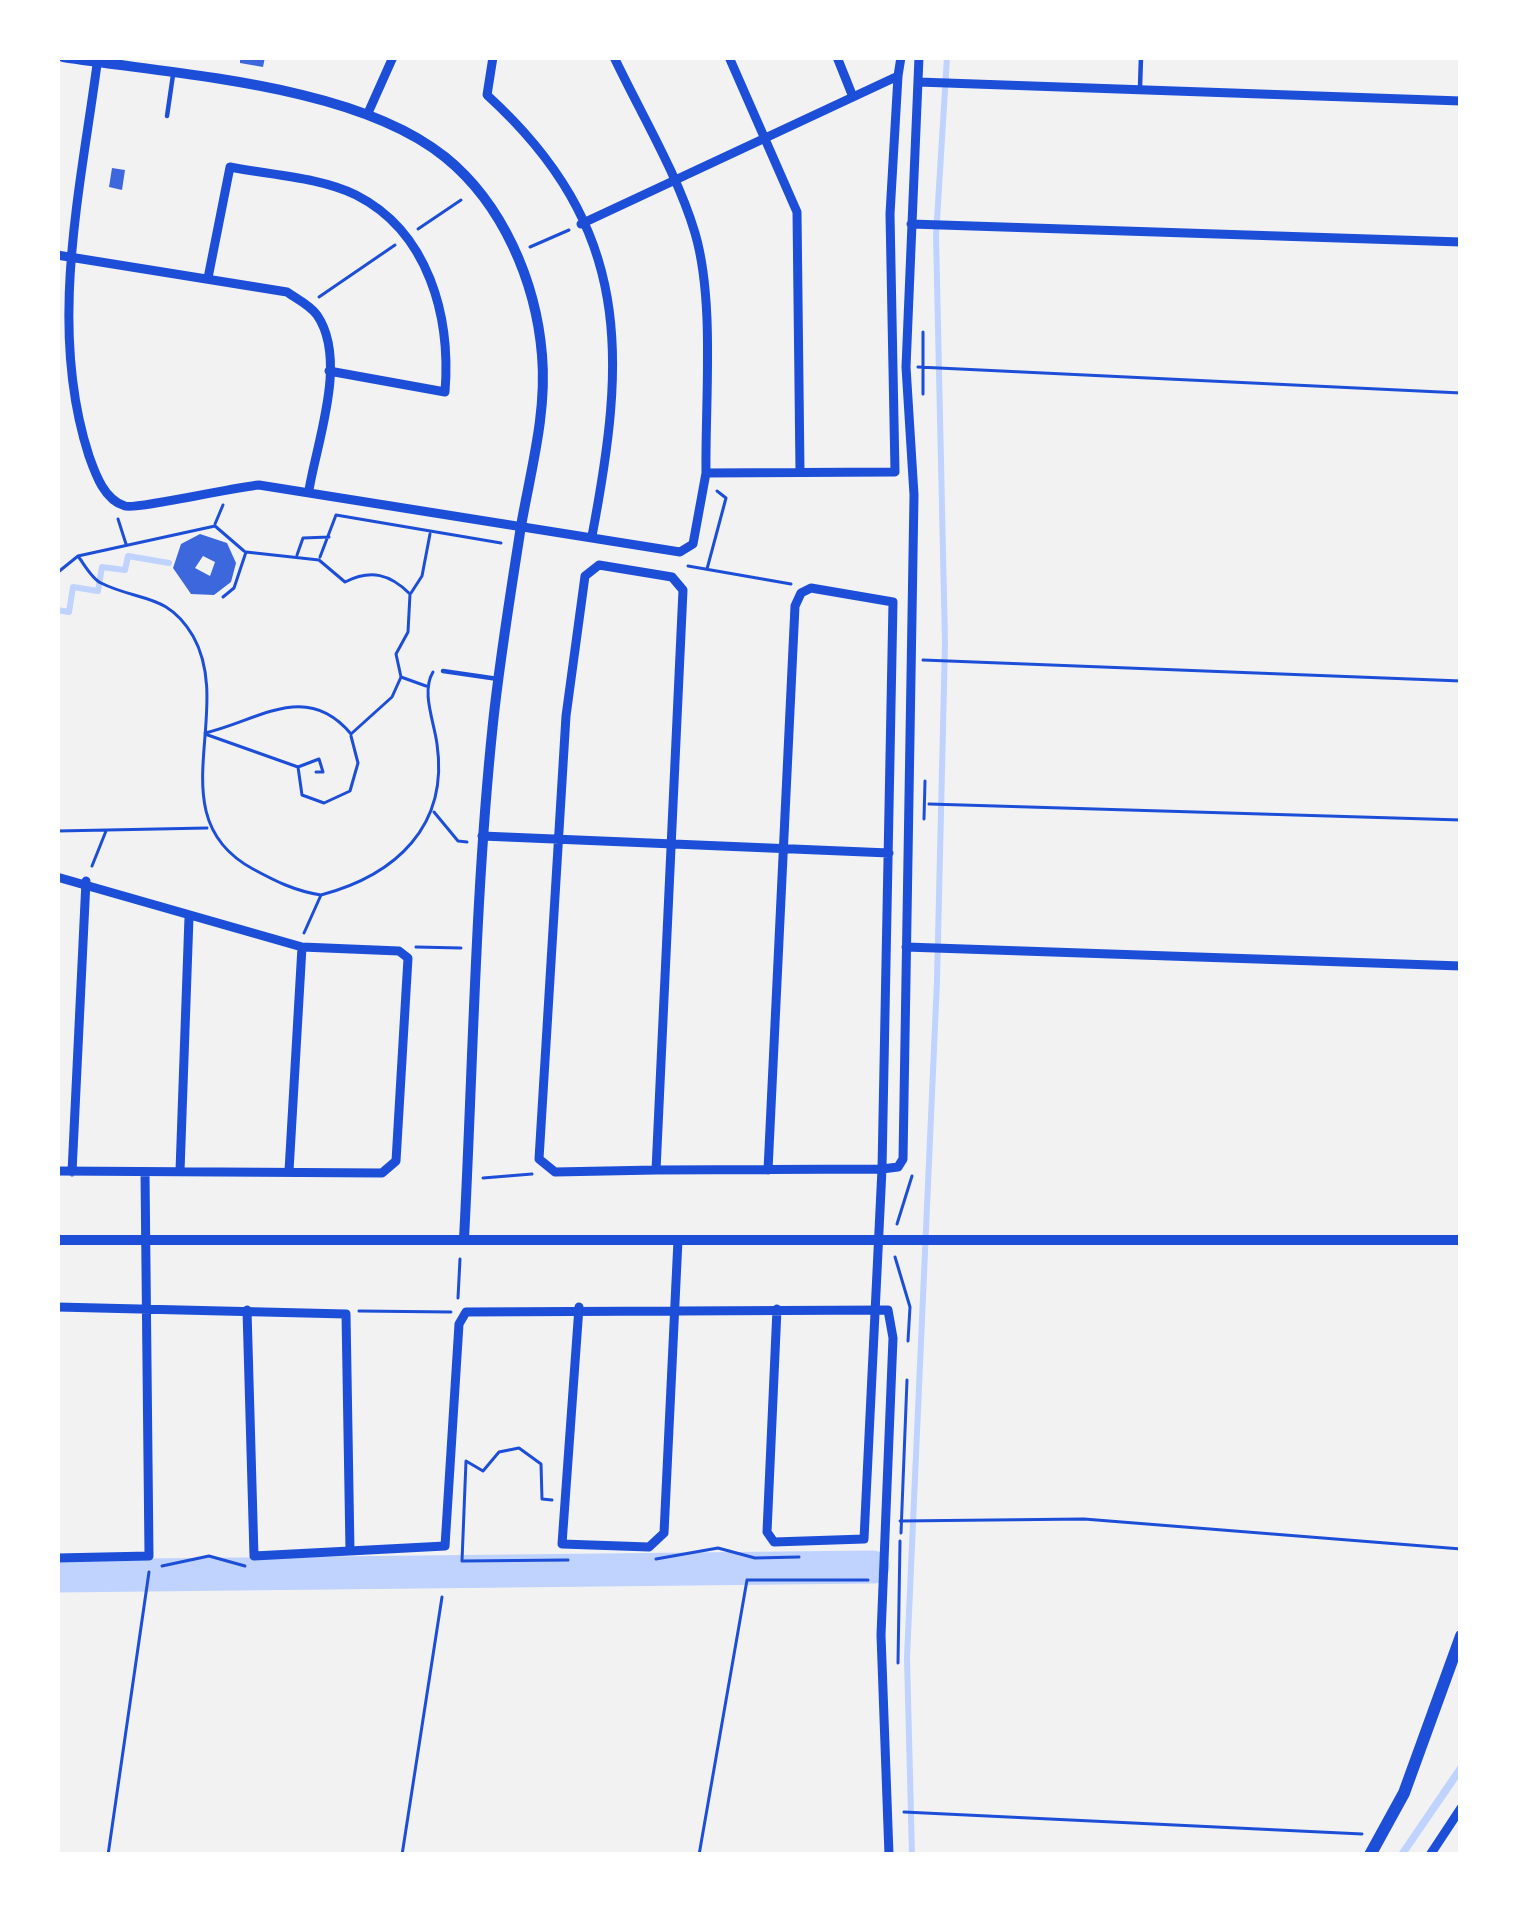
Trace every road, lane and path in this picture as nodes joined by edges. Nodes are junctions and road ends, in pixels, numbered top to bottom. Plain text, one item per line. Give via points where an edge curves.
1 (63, 57) edge
2 (393, 57) edge
3 (493, 57) edge
4 (614, 57) edge
5 (729, 57) edge
6 (837, 57) edge
7 (901, 57) edge
8 (920, 57) edge
9 (1141, 57) edge
10 (98, 60) edge
11 (173, 75) junction
12 (898, 76) junction
13 (918, 82) junction
14 (1140, 94) junction
15 (854, 97) junction
16 (1461, 101) edge
17 (368, 113) junction
18 (166, 116) dead end
19 (769, 137) junction
20 (672, 182) junction
21 (461, 200) dead end
22 (581, 224) junction
23 (911, 224) junction
24 (405, 238) junction
25 (1461, 242) edge
26 (530, 247) dead end
27 (57, 255) edge
28 (72, 256) junction
29 (208, 278) junction
30 (307, 305) junction
31 (906, 367) junction
32 (329, 371) junction
33 (1461, 393) edge
34 (800, 472) junction
35 (706, 473) junction
36 (703, 488) junction
37 (309, 490) junction
38 (119, 512) dead end
39 (521, 525) junction
40 (430, 531) junction
41 (592, 536) junction
42 (328, 537) junction
43 (508, 544) dead end
44 (127, 545) junction
45 (246, 552) junction
46 (78, 556) junction
47 (297, 557) junction
48 (319, 560) junction
49 (707, 569) dead end
50 (57, 573) edge
51 (410, 594) junction
52 (223, 597) dead end
53 (911, 659) junction
54 (443, 671) joint
55 (401, 676) junction
56 (498, 680) junction
57 (1461, 681) edge
58 (426, 686) junction
59 (203, 733) junction
60 (351, 734) junction
61 (298, 767) junction
62 (316, 772) dead end
63 (908, 804) junction
64 (432, 811) junction
65 (1461, 820) edge
66 (209, 828) junction
67 (106, 829) junction
68 (57, 831) edge
69 (482, 836) junction
70 (557, 840) junction
71 (467, 842) dead end
72 (670, 846) junction
73 (784, 850) junction
74 (889, 853) junction
75 (57, 877) edge
76 (86, 881) junction
77 (321, 895) junction
78 (189, 917) junction
79 (302, 947) junction
80 (906, 947) junction
81 (461, 948) dead end
82 (404, 953) junction
83 (1461, 966) edge
84 (545, 1168) junction
85 (882, 1169) junction
86 (656, 1170) junction
87 (769, 1170) junction
88 (180, 1171) junction
89 (289, 1171) junction
90 (57, 1172) edge
91 (72, 1172) junction
92 (146, 1172) junction
93 (483, 1178) dead end
94 (880, 1238) junction
95 (464, 1239) junction
96 (57, 1240) edge
97 (148, 1240) junction
98 (678, 1240) junction
99 (1461, 1240) edge
100 (460, 1259) dead end
101 (57, 1307) edge
102 (579, 1307) junction
103 (678, 1308) junction
104 (777, 1309) junction
105 (877, 1309) junction
106 (147, 1310) junction
107 (247, 1310) junction
108 (460, 1313) junction
109 (346, 1314) junction
110 (887, 1521) junction
111 (901, 1538) dead end
112 (1461, 1549) edge
113 (350, 1551) junction
114 (57, 1558) edge
115 (149, 1568) dead end
116 (884, 1580) junction
117 (442, 1597) dead end
118 (1461, 1636) edge
119 (898, 1664) dead end
120 (900, 1794) dead end
121 (1461, 1808) edge
122 (1381, 1836) junction
123 (109, 1855) edge
124 (402, 1855) edge
125 (699, 1855) edge
126 (890, 1855) edge
127 (1370, 1855) edge
128 (1430, 1855) edge

1 - 10 street
2 - 17 street
3 - 22 street via 487,95 525,136
4 - 20 street
5 - 19 street
6 - 15 street
7 - 12 street
8 - 13 street
9 - 14 lane
10 - 11 street
10 - 28 street
11 - 17 street
11 - 18 lane
12 - 15 street
12 - 34 street via 890,214 895,472
13 - 14 street
13 - 23 street
14 - 16 street
15 - 19 street
17 - 39 street via 446,157 515,248 538,321 544,396
19 - 20 street
19 - 34 street via 796,212
20 - 22 street
20 - 35 street via 695,234 703,284
21 - 24 path
22 - 26 path
22 - 41 street via 614,309 617,372
23 - 25 street
23 - 31 street
24 - 29 street via 353,194 230,167
24 - 30 path
24 - 32 street via 434,281 448,354 445,392
27 - 28 street
28 - 29 street
28 - 37 street via 69,374 97,480 116,502 142,508 259,485
29 - 30 street via 287,292
30 - 32 street via 326,334
31 - 33 path
31 - 53 street
32 - 37 street
34 - 35 street
35 - 36 street
36 - 41 street via 688,550
36 - 49 path via 726,498
37 - 39 street
38 - 44 path
39 - 41 street
39 - 56 street
40 - 42 path via 336,515
40 - 43 path
40 - 51 path
42 - 47 path via 303,538
42 - 48 path
44 - 45 path via 214,526
44 - 46 path
45 - 47 path
45 - 52 path
46 - 50 path
46 - 59 path via 99,583 158,599 192,634 211,696
47 - 48 path
48 - 51 path via 345,583 364,573 394,578
51 - 55 path via 408,632 396,654
53 - 57 path
53 - 63 street
54 - 56 lane
54 - 58 path via 431,673
55 - 58 path
55 - 60 path via 392,697
56 - 69 street
58 - 64 path via 440,774
59 - 60 path via 290,706 328,712
59 - 61 path
59 - 66 path via 200,783
60 - 61 path via 358,763 350,791 324,803 302,795
61 - 62 path via 319,760 323,772
63 - 65 path
63 - 80 street
64 - 71 path
64 - 77 path via 406,855
66 - 67 path
66 - 77 path via 241,862
67 - 68 path
67 - 76 path
69 - 70 street
69 - 95 street
70 - 72 street
70 - 72 street via 585,576 599,566 673,578 683,590
70 - 84 street via 539,1159
72 - 73 street
72 - 86 street
73 - 74 street
73 - 74 street via 795,606 812,588 893,602
73 - 87 street
74 - 85 street
75 - 76 street
76 - 78 street
76 - 91 street
77 - 79 path
78 - 79 street
78 - 88 street
79 - 82 street
79 - 89 street
80 - 83 street
80 - 85 street via 903,1159
81 - 82 path
82 - 89 street via 396,1161 382,1173
84 - 86 street
84 - 93 path
85 - 87 street
85 - 94 street
86 - 87 street
88 - 89 street
88 - 92 street
90 - 91 street
91 - 92 street
92 - 97 street
94 - 98 street
94 - 99 street
94 - 105 street
95 - 97 street
95 - 98 street
96 - 97 street
97 - 106 street
98 - 103 street
100 - 108 path
101 - 106 street
102 - 103 street
102 - 103 street via 562,1544 649,1546 664,1533
102 - 108 street
103 - 104 street
104 - 105 street
104 - 105 street via 767,1532 774,1542 864,1539
105 - 110 street via 888,1310 893,1338
106 - 107 street
106 - 114 street via 149,1556
107 - 109 street
107 - 113 street via 254,1556
108 - 109 path
108 - 113 street via 449,1538 438,1550
109 - 113 street
110 - 112 path via 1084,1519
110 - 116 street
111 - 119 path
115 - 123 path
116 - 125 path via 748,1580
116 - 126 street
117 - 124 path
118 - 122 main road
120 - 122 path via 903,1812
121 - 128 street
122 - 127 main road

